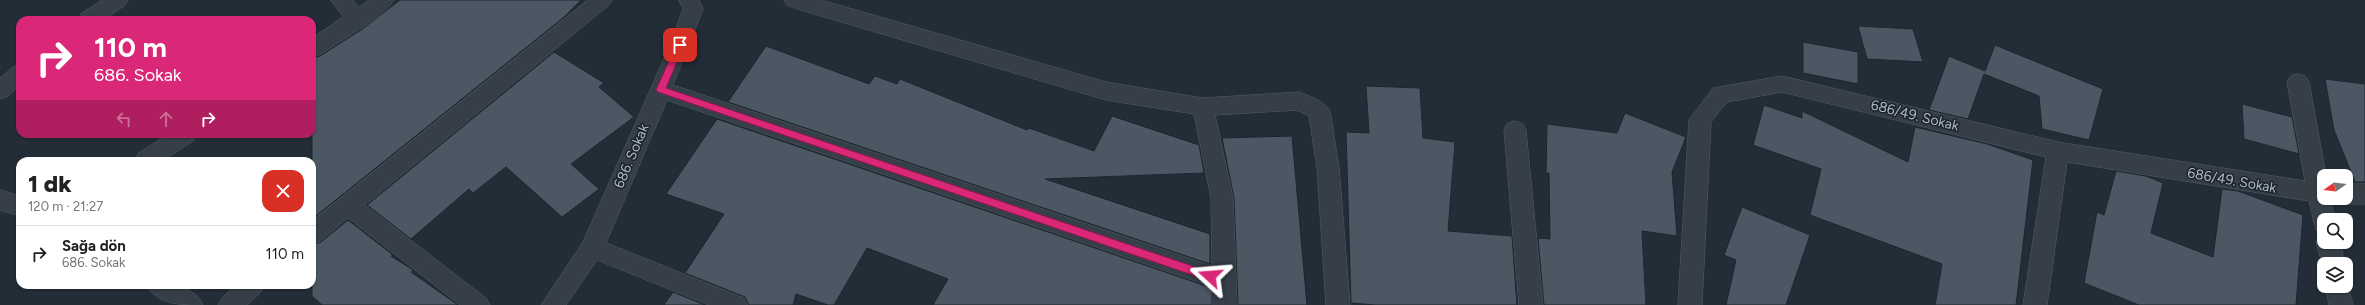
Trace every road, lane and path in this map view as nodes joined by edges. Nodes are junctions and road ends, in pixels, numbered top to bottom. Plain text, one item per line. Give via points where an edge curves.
1 (118, 0) edge
2 (341, 0) edge
3 (384, 0) edge
4 (602, 0) edge
5 (689, 0) edge
6 (794, 0) edge
7 (94, 16) edge
8 (357, 19) junction
9 (316, 46) edge
10 (16, 77) edge
11 (2298, 82) dead end
12 (0, 90) edge
13 (661, 90) junction
14 (1204, 107) junction
15 (1514, 130) dead end
16 (180, 138) edge
17 (2058, 151) junction
18 (152, 157) edge
19 (2317, 175) edge
20 (2317, 193) edge
21 (2353, 194) edge
22 (2365, 194) edge
23 (0, 200) edge
24 (347, 204) junction
25 (16, 205) edge
26 (316, 231) edge
27 (592, 248) junction
28 (1225, 281) junction
29 (165, 289) edge
30 (248, 289) edge
31 (2338, 293) edge
32 (191, 305) edge
33 (230, 305) edge
34 (478, 305) edge
35 (553, 305) edge
36 (736, 305) edge
37 (1225, 305) edge
38 (1338, 305) edge
39 (1531, 305) edge
40 (1690, 305) edge
41 (2034, 305) edge
42 (2341, 305) edge

1 - 7 street
2 - 8 street
3 - 8 street
4 - 24 street
5 - 13 street, 686. Sokak via 693,9
6 - 14 street via 1106,92
8 - 9 street
10 - 12 street
11 - 19 street
13 - 27 street, 686. Sokak
13 - 28 street
14 - 28 street via 1222,198
14 - 38 street via 1299,101 1318,111 1328,167
15 - 39 street
16 - 18 street
17 - 20 street, 686/49. Sokak
17 - 40 street, 686/49. Sokak via 1782,84 1721,94 1700,120
17 - 41 street
21 - 22 street
23 - 25 street
24 - 26 street
24 - 34 street
27 - 35 street, 686. Sokak
27 - 36 street
28 - 37 street
29 - 32 street
30 - 33 street
31 - 42 street

